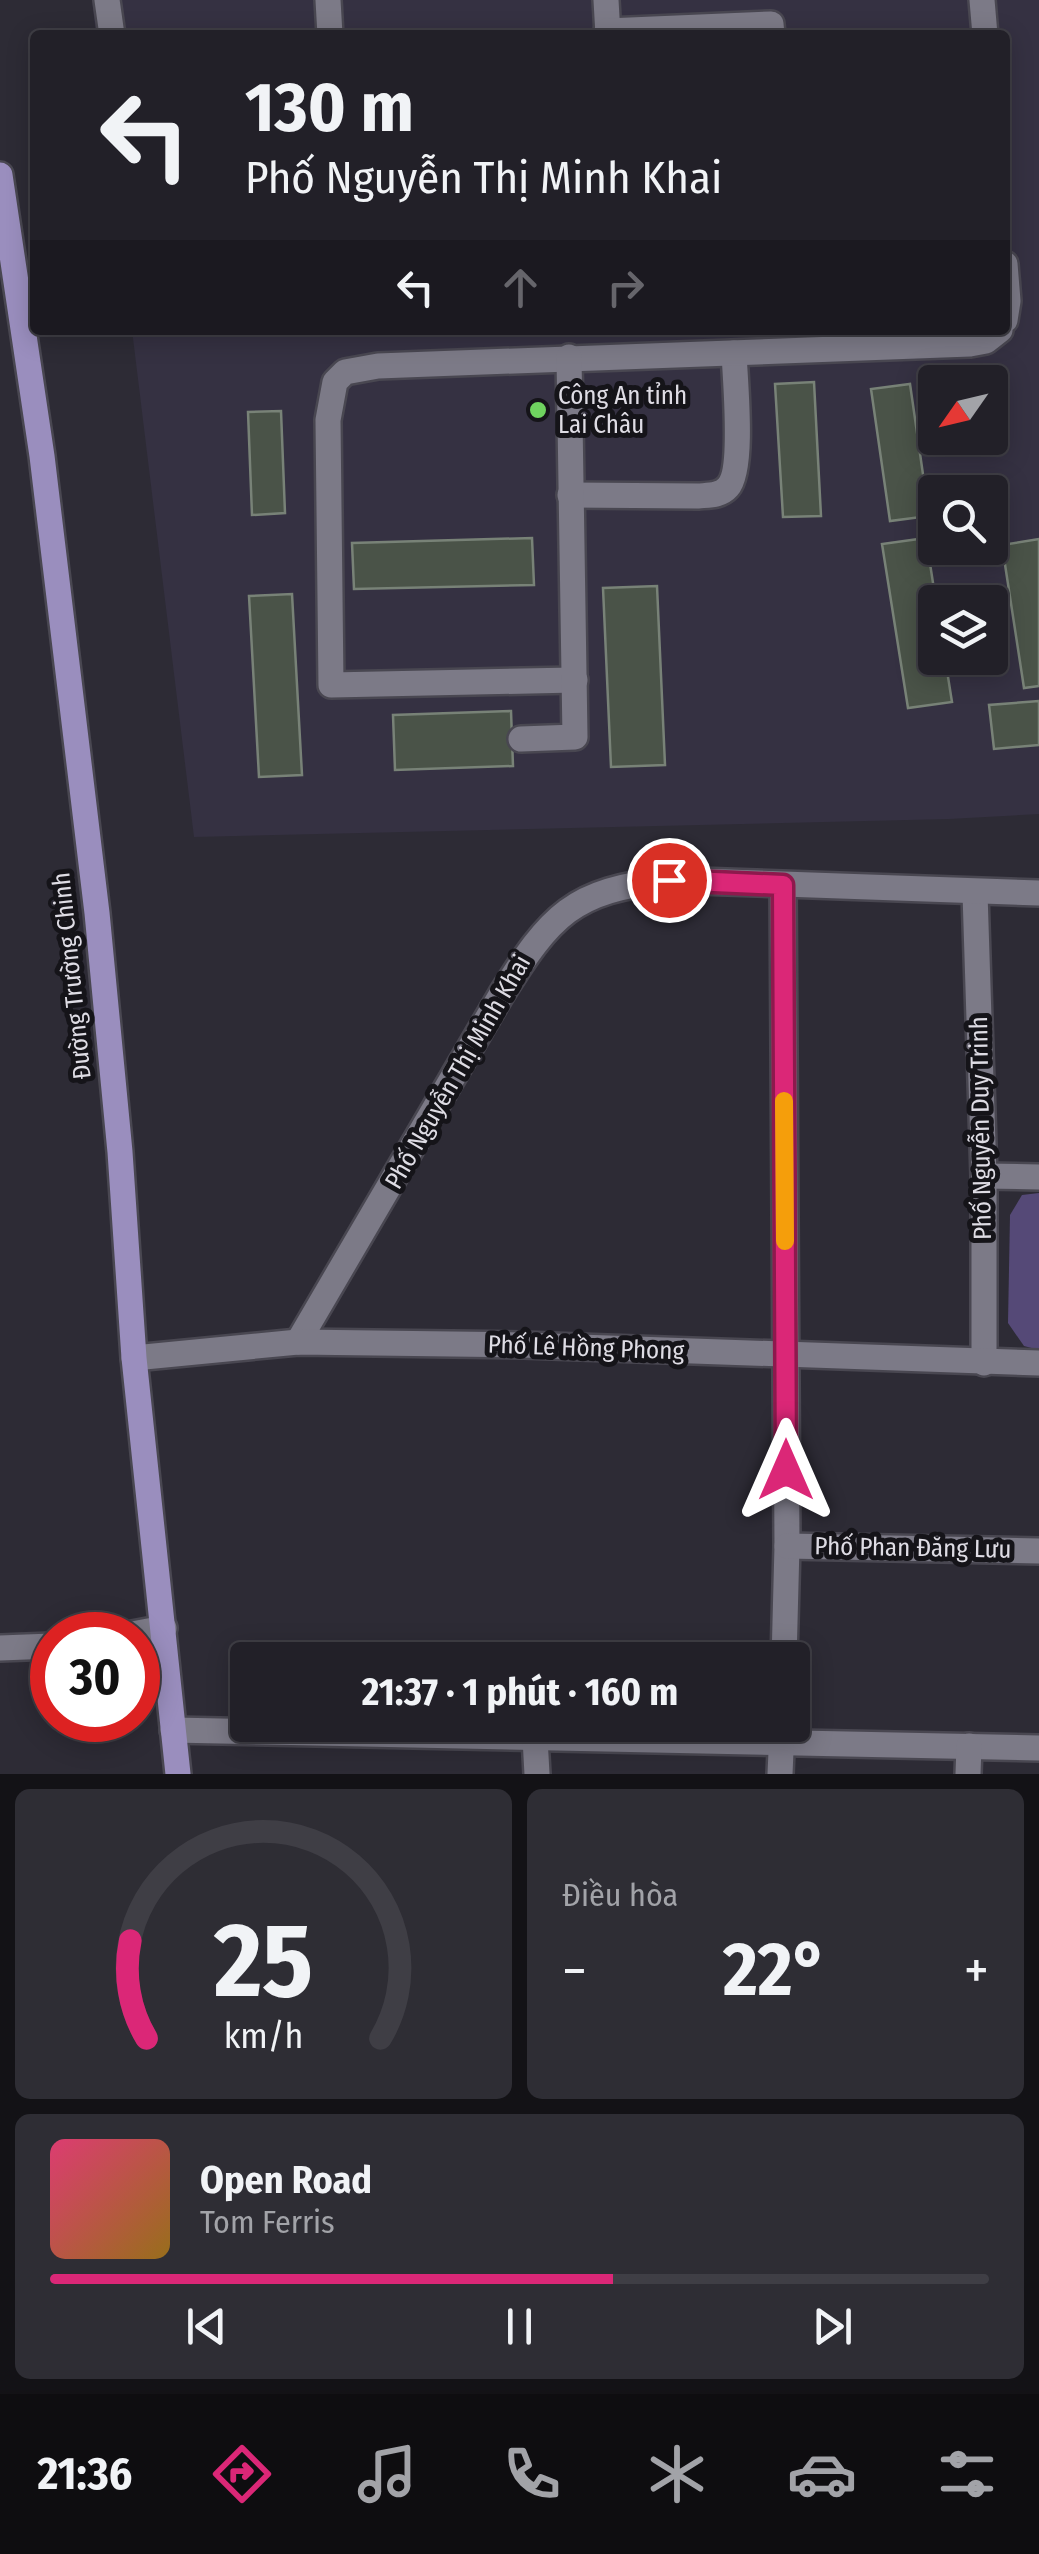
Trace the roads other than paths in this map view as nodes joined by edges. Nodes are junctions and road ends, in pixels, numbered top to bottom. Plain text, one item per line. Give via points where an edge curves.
1 (107, 0) edge
2 (328, 0) edge
3 (606, 0) edge
4 (982, 0) edge
5 (111, 30) edge
6 (330, 30) edge
7 (608, 30) edge
8 (662, 30) edge
9 (772, 30) edge
10 (985, 30) edge
11 (0, 175) edge
12 (994, 335) edge
13 (734, 353) junction
14 (569, 357) junction
15 (570, 495) junction
16 (575, 680) junction
17 (521, 739) dead end
18 (783, 885) junction
19 (975, 892) junction
20 (1039, 893) edge
21 (984, 1176) junction
22 (1039, 1178) edge
23 (298, 1342) junction
24 (786, 1355) junction
25 (134, 1358) junction
26 (984, 1363) junction
27 (1039, 1363) edge
28 (787, 1546) junction
29 (1039, 1550) edge
30 (164, 1628) junction
31 (160, 1629) edge
32 (784, 1642) edge
33 (30, 1647) edge
34 (0, 1648) edge
35 (173, 1730) junction
36 (230, 1731) edge
37 (810, 1736) edge
38 (535, 1742) edge
39 (782, 1742) edge
40 (968, 1746) junction
41 (1039, 1748) edge
42 (178, 1774) edge
43 (537, 1774) edge
44 (780, 1774) edge
45 (968, 1774) edge

1 - 5 street
2 - 6 street
3 - 7 street
4 - 10 street
8 - 9 street via 771,24
11 - 25 main road, Đường Trường Chinh via 97,913
12 - 13 street via 970,344
13 - 14 street
13 - 15 street via 736,464 725,490 698,496
14 - 15 street
14 - 16 street via 378,366 345,372 335,382 328,420 330,666 331,685
15 - 16 street
16 - 17 street via 575,738
18 - 19 street, Phố Nguyễn Thị Minh Khai
18 - 23 street, Phố Nguyễn Thị Minh Khai via 625,885 576,904 554,921 500,994
18 - 24 street
19 - 20 street, Phố Nguyễn Thị Minh Khai
19 - 21 street, Phố Nguyễn Duy Trinh
21 - 22 street
21 - 26 street, Phố Nguyễn Duy Trinh
23 - 24 street, Phố Lê Hồng Phong
23 - 25 street, Phố Lê Hồng Phong
24 - 26 street, Phố Lê Hồng Phong
24 - 28 street
25 - 30 main road, Đường Trường Chinh
26 - 27 street, Phố Lê Hồng Phong
28 - 29 street, Phố Phan Đăng Lưu
28 - 32 street
30 - 31 street
30 - 35 main road, Đường Trường Chinh
33 - 34 street
35 - 36 street
35 - 42 main road, Đường Trường Chinh
37 - 40 street
38 - 43 street
39 - 44 street
40 - 41 street
40 - 45 street

